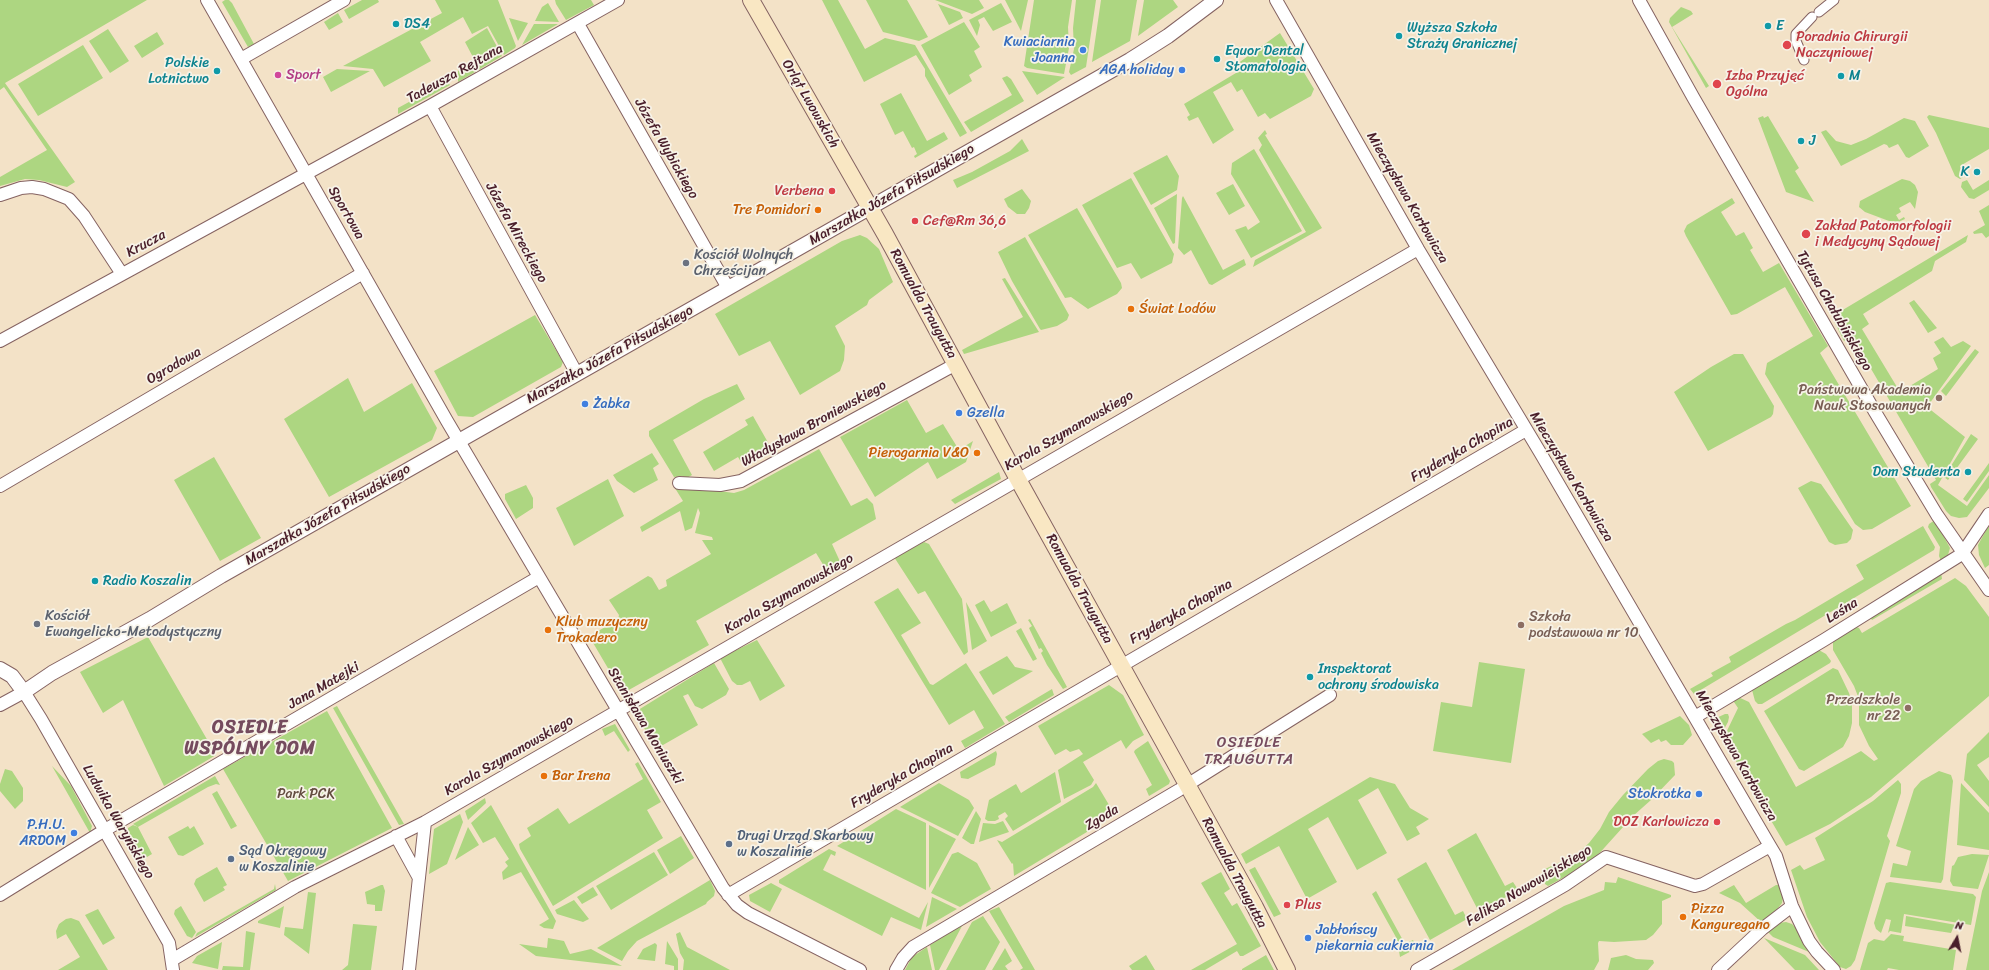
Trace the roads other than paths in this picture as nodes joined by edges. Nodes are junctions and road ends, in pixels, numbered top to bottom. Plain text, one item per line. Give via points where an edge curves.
1 (208, 0) edge
2 (344, 0) edge
3 (618, 0) edge
4 (751, 0) edge
5 (1216, 0) edge
6 (1276, 0) edge
7 (1639, 0) edge
8 (1834, 0) edge
9 (578, 24) junction
10 (241, 59) junction
11 (1804, 60) dead end
12 (430, 106) junction
13 (306, 174) junction
14 (0, 195) edge
15 (870, 208) junction
16 (1418, 249) junction
17 (363, 273) junction
18 (122, 274) junction
19 (728, 288) junction
20 (0, 341) edge
21 (956, 364) junction
22 (577, 374) junction
23 (1526, 430) junction
24 (458, 440) junction
25 (1018, 478) junction
26 (679, 483) dead end
27 (0, 486) edge
28 (1989, 514) edge
29 (1962, 554) junction
30 (539, 577) junction
31 (1989, 590) edge
32 (1121, 665) junction
33 (0, 669) edge
34 (24, 692) junction
35 (1330, 695) dead end
36 (0, 705) edge
37 (619, 710) junction
38 (1695, 717) junction
39 (1187, 785) junction
40 (426, 822) junction
41 (105, 830) junction
42 (396, 836) junction
43 (1770, 846) junction
44 (419, 878) junction
45 (0, 895) edge
46 (728, 895) junction
47 (1792, 906) junction
48 (173, 965) edge
49 (409, 970) edge
50 (860, 970) edge
51 (896, 970) edge
52 (1287, 970) edge
53 (1417, 970) edge
54 (1718, 970) edge
55 (1834, 970) edge

1 - 10 street, Sportowa
2 - 10 street
3 - 9 street, Tadeusza Rejtana
4 - 15 main road, Orląt Lwowskich
5 - 15 street, Marszałka Józefa Piłsudskiego via 1141,54
6 - 16 street, Mieczysława Karłowicza
7 - 29 street, Tytusa Chałubińskiego via 1872,406
8 - 11 street via 1815,14 1796,34 1796,41
9 - 12 street, Tadeusza Rejtana
9 - 19 street, Józefa Wybickiego
10 - 13 street, Sportowa
12 - 13 street, Tadeusza Rejtana
12 - 22 street, Józefa Mireckiego
13 - 17 street, Sportowa
13 - 18 street, Krucza
14 - 18 street via 32,187 68,199 91,226
15 - 19 street, Marszałka Józefa Piłsudskiego
15 - 21 main road, Romualda Traugutta
16 - 23 street, Mieczysława Karłowicza
16 - 25 street, Karola Szymanowskiego
17 - 24 street, Sportowa
17 - 27 street, Ogrodowa
18 - 20 street, Krucza
19 - 22 street, Marszałka Józefa Piłsudskiego
21 - 25 main road, Romualda Traugutta
21 - 26 street, Władysława Broniewskiego via 741,481 720,486
22 - 24 street, Marszałka Józefa Piłsudskiego
23 - 32 street, Fryderyka Chopina
23 - 38 street, Mieczysława Karłowicza
24 - 30 street, Stanisława Moniuszki
24 - 34 street, Marszałka Józefa Piłsudskiego via 52,673
25 - 32 main road, Romualda Traugutta
25 - 37 street, Karola Szymanowskiego
28 - 29 street, Leśna
29 - 31 street, Tytusa Chałubińskiego
29 - 38 street, Leśna
30 - 37 street, Stanisława Moniuszki
30 - 41 street, Jana Matejki
32 - 39 main road, Romualda Traugutta
32 - 46 street, Fryderyka Chopina
33 - 34 street via 12,676
34 - 36 street, Marszałka Józefa Piłsudskiego
34 - 41 street, Ludwika Waryńskiego
35 - 39 street, Zgoda
37 - 40 street, Karola Szymanowskiego
37 - 46 street, Stanisława Moniuszki
38 - 43 street, Mieczysława Karłowicza
39 - 51 street, Zgoda via 913,947
39 - 52 main road, Romualda Traugutta
40 - 42 street, Karola Szymanowskiego
40 - 44 street
41 - 45 street, Jana Matejki
41 - 48 street, Ludwika Waryńskiego via 169,943
42 - 44 street
42 - 48 street, Karola Szymanowskiego via 295,888
43 - 47 street, Mieczysława Karłowicza via 1776,856
43 - 53 street, Feliksa Nowowiejskiego via 1695,886 1606,857 1565,885
44 - 49 street
46 - 50 street, Stanisława Moniuszki via 748,913
47 - 54 street via 1762,929
47 - 55 street, Mieczysława Karłowicza via 1813,946

